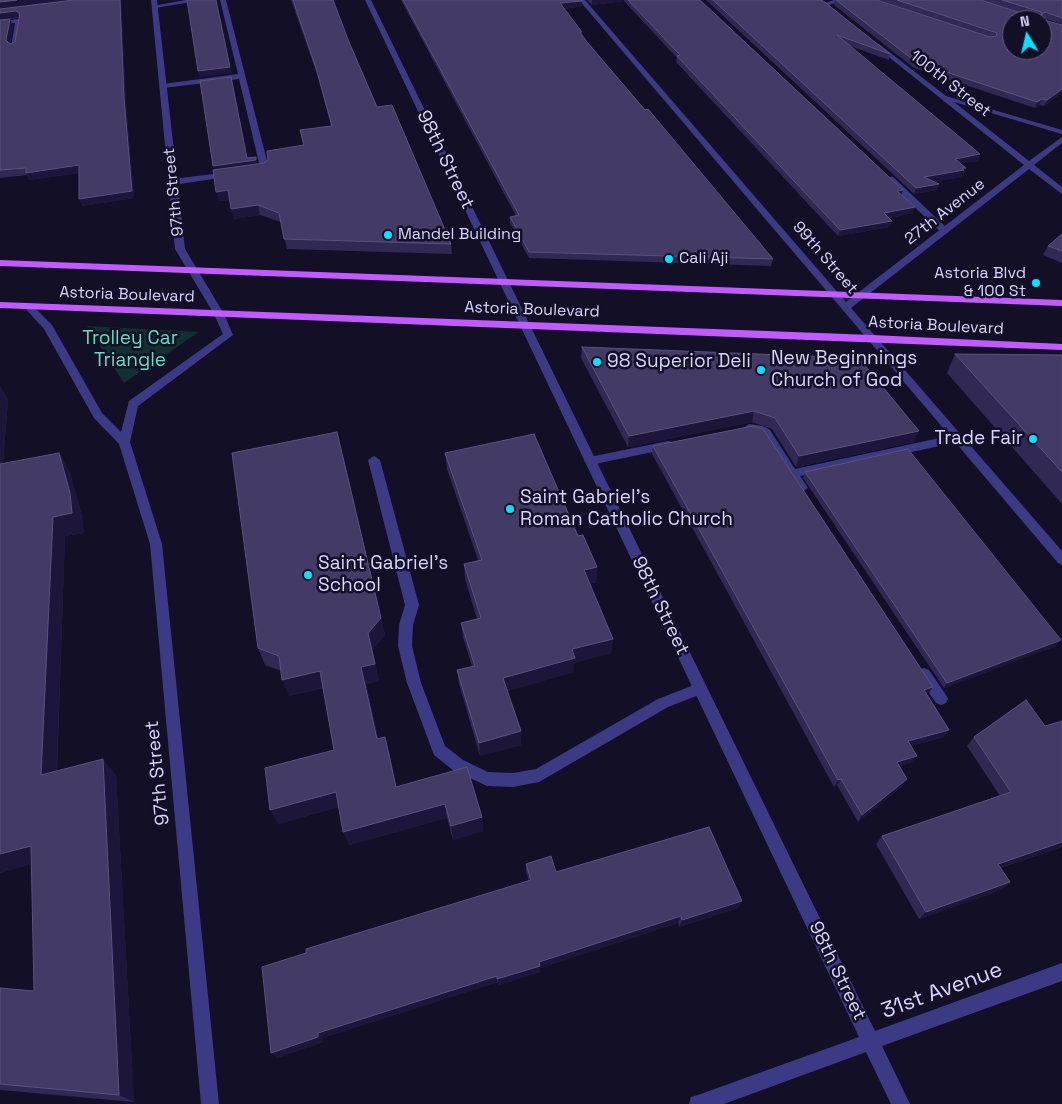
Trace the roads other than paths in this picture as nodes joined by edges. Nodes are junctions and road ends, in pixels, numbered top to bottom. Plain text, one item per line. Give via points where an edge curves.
1 (200, 0) edge
2 (223, 0) edge
3 (368, 0) edge
4 (582, 0) edge
5 (843, 0) edge
6 (822, 2) edge
7 (154, 3) edge
8 (832, 10) edge
9 (0, 24) edge
10 (871, 40) edge
11 (14, 47) edge
12 (242, 76) junction
13 (163, 86) junction
14 (941, 96) junction
15 (1062, 132) edge
16 (1062, 139) edge
17 (1029, 166) junction
18 (246, 172) edge
19 (236, 173) edge
20 (883, 173) edge
21 (173, 182) junction
22 (1062, 192) edge
23 (945, 231) junction
24 (0, 263) edge
25 (192, 270) junction
26 (503, 281) junction
27 (834, 294) junction
28 (862, 295) junction
29 (1062, 303) edge
30 (0, 306) edge
31 (29, 307) junction
32 (846, 307) junction
33 (219, 314) junction
34 (524, 324) junction
35 (872, 338) junction
36 (1062, 347) edge
37 (742, 430) edge
38 (958, 438) junction
39 (124, 442) junction
40 (678, 443) edge
41 (374, 460) dead end
42 (590, 461) junction
43 (792, 474) junction
44 (809, 499) edge
45 (1062, 560) edge
46 (919, 666) edge
47 (699, 689) junction
48 (941, 699) dead end
49 (1062, 972) edge
50 (871, 1042) junction
51 (210, 1104) edge
52 (698, 1104) edge
53 (901, 1104) edge

1 - 7 street
2 - 12 street
3 - 26 street, 98th Street
4 - 27 street, 99th Street
5 - 6 street
6 - 8 street
7 - 13 street, 97th Street
9 - 11 street via 19,21
10 - 14 street, 100th Street
12 - 13 street
12 - 18 street via 264,169
13 - 21 street, 97th Street
14 - 15 street
14 - 17 street, 100th Street
16 - 17 street, 27th Avenue
17 - 22 street, 100th Street
17 - 23 street, 27th Avenue
19 - 21 street
20 - 23 street
21 - 25 street, 97th Street via 180,249
23 - 28 street, 27th Avenue
24 - 25 main road, Astoria Boulevard
25 - 26 main road, Astoria Boulevard
25 - 33 street, 97th Street
26 - 27 main road, Astoria Boulevard
26 - 34 street, 98th Street
27 - 28 main road, Astoria Boulevard
27 - 32 street, 99th Street
28 - 29 main road, Astoria Boulevard
28 - 32 street, 27th Avenue
30 - 31 main road, Astoria Boulevard
31 - 33 main road, Astoria Boulevard
31 - 39 street, 97th Street via 48,327 98,415
32 - 35 street, 99th Street
33 - 34 main road, Astoria Boulevard
33 - 39 street, 97th Street via 228,335 133,404
34 - 35 main road, Astoria Boulevard
34 - 42 street, 98th Street
35 - 36 main road, Astoria Boulevard
35 - 38 street, 99th Street
37 - 43 street via 751,428 766,433
38 - 43 street
38 - 45 street, 99th Street
39 - 51 street, 97th Street via 156,544
40 - 42 street
41 - 47 street via 412,605 406,625 405,646 414,683 439,750 458,766 487,779 513,780 539,775 663,703
42 - 47 street, 98th Street
43 - 44 street
46 - 48 street
47 - 50 street, 98th Street
49 - 50 street, 31st Avenue
50 - 52 street, 31st Avenue
50 - 53 street, 98th Street

